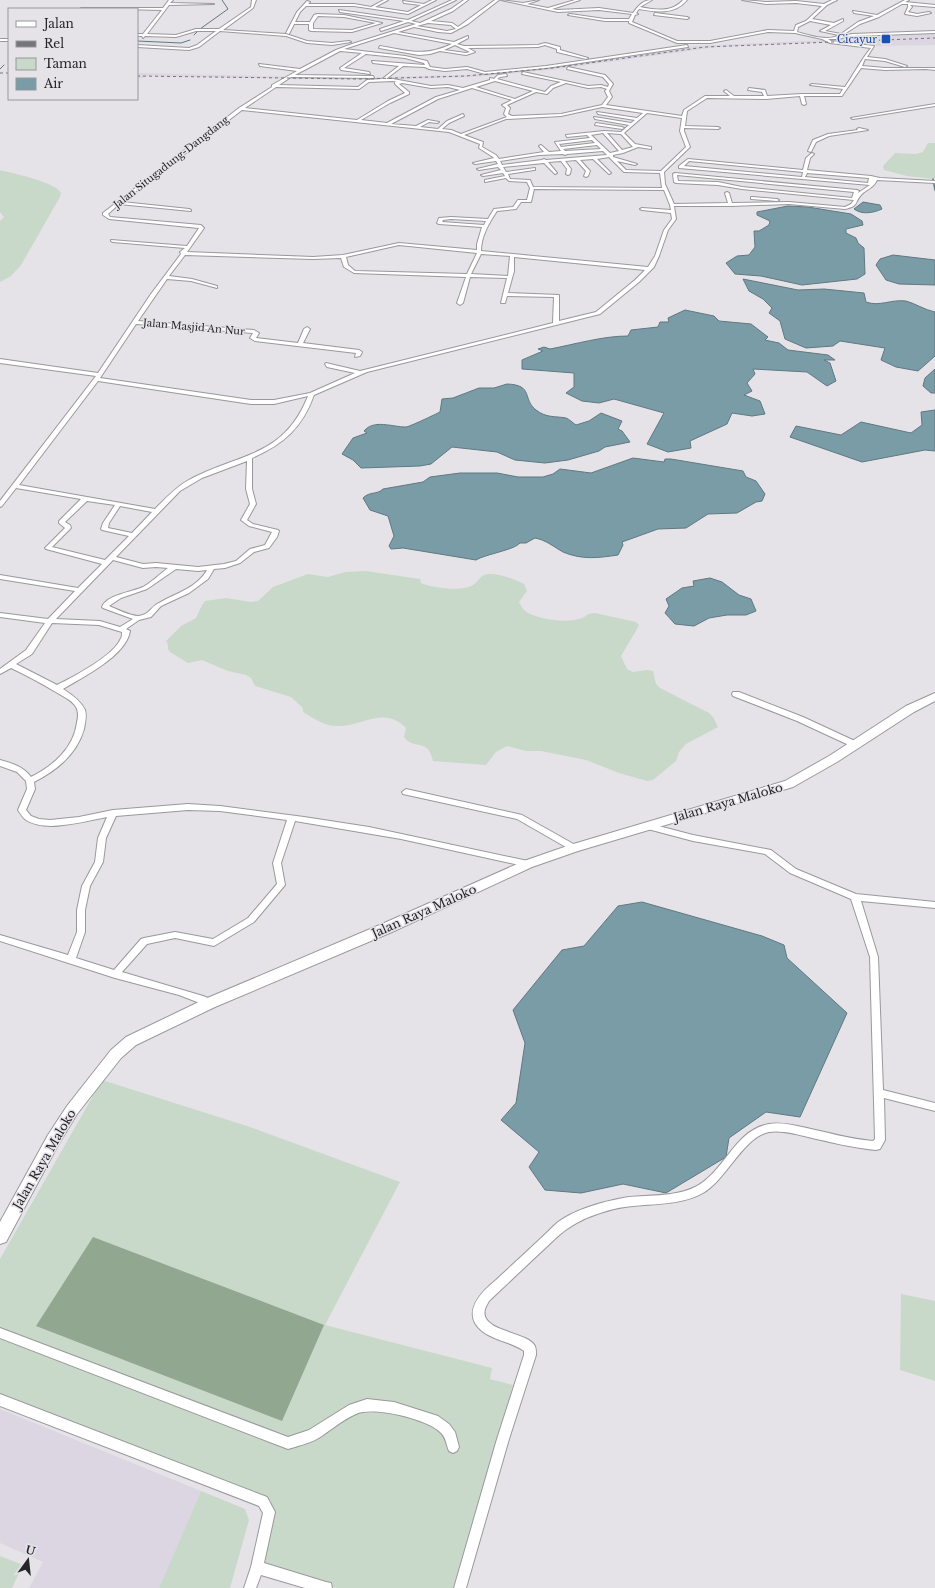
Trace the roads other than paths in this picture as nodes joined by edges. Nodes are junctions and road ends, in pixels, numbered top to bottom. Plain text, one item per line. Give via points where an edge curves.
1 (171, 0) edge
2 (254, 0) edge
3 (310, 0) edge
4 (386, 0) edge
5 (434, 0) edge
6 (454, 0) edge
7 (459, 0) edge
8 (466, 0) edge
9 (497, 0) edge
10 (503, 0) edge
11 (537, 0) edge
12 (578, 0) edge
13 (650, 0) edge
14 (685, 0) edge
15 (744, 0) edge
16 (835, 0) edge
17 (907, 0) edge
18 (327, 1) dead end
19 (511, 1) edge
20 (403, 2) edge
21 (89, 3) dead end
22 (108, 4) dead end
23 (167, 4) junction
24 (212, 4) dead end
25 (524, 4) junction
26 (902, 4) junction
27 (305, 5) junction
28 (323, 5) junction
29 (341, 5) junction
30 (424, 5) junction
31 (357, 6) junction
32 (825, 6) junction
33 (909, 6) junction
34 (104, 8) edge
35 (371, 8) junction
36 (439, 8) junction
37 (638, 8) junction
38 (935, 8) edge
39 (138, 9) edge
40 (165, 9) junction
41 (379, 9) junction
42 (548, 9) junction
43 (300, 10) junction
44 (307, 10) dead end
45 (315, 10) dead end
46 (330, 10) dead end
47 (590, 10) junction
48 (338, 11) dead end
49 (562, 11) junction
50 (854, 12) dead end
51 (929, 12) dead end
52 (636, 13) junction
53 (369, 14) junction
54 (344, 16) junction
55 (594, 16) dead end
56 (878, 16) junction
57 (360, 18) junction
58 (687, 18) dead end
59 (630, 20) junction
60 (809, 20) junction
61 (320, 21) dead end
62 (334, 21) dead end
63 (341, 21) junction
64 (373, 21) junction
65 (409, 21) junction
66 (428, 22) junction
67 (842, 22) dead end
68 (292, 23) junction
69 (312, 23) junction
70 (413, 24) junction
71 (836, 24) junction
72 (848, 25) dead end
73 (854, 26) junction
74 (457, 28) junction
75 (870, 29) dead end
76 (220, 31) junction
77 (452, 31) junction
78 (374, 32) dead end
79 (393, 32) junction
80 (794, 32) junction
81 (935, 32) edge
82 (288, 33) dead end
83 (841, 34) junction
84 (881, 34) junction
85 (450, 35) junction
86 (455, 35) dead end
87 (138, 36) edge
88 (146, 36) junction
89 (461, 36) dead end
90 (822, 38) junction
91 (837, 38) junction
92 (443, 39) junction
93 (677, 42) junction
94 (386, 44) dead end
95 (455, 44) junction
96 (351, 45) junction
97 (138, 46) edge
98 (462, 46) junction
99 (380, 47) junction
100 (340, 50) junction
101 (438, 50) junction
102 (406, 51) junction
103 (365, 53) junction
104 (383, 55) junction
105 (396, 56) junction
106 (638, 58) dead end
107 (864, 58) junction
108 (591, 60) junction
109 (387, 63) junction
110 (260, 65) dead end
111 (402, 65) junction
112 (426, 66) junction
113 (860, 67) junction
114 (568, 68) junction
115 (926, 68) junction
116 (935, 69) edge
117 (300, 70) junction
118 (485, 73) junction
119 (523, 73) junction
120 (331, 74) dead end
121 (290, 76) junction
122 (376, 77) junction
123 (385, 79) junction
124 (494, 80) junction
125 (403, 82) junction
126 (566, 82) junction
127 (812, 85) dead end
128 (273, 86) junction
129 (472, 87) junction
130 (609, 88) junction
131 (846, 88) junction
132 (463, 89) junction
133 (749, 89) dead end
134 (536, 91) junction
135 (726, 91) dead end
136 (802, 95) junction
137 (734, 98) junction
138 (766, 98) junction
139 (516, 100) junction
140 (804, 104) dead end
141 (935, 106) edge
142 (604, 107) junction
143 (240, 109) junction
144 (598, 113) dead end
145 (645, 113) junction
146 (463, 115) dead end
147 (683, 117) junction
148 (511, 118) junction
149 (595, 118) dead end
150 (638, 118) junction
151 (359, 120) junction
152 (437, 122) dead end
153 (389, 123) junction
154 (596, 124) dead end
155 (632, 124) junction
156 (418, 126) junction
157 (682, 127) junction
158 (718, 128) dead end
159 (440, 129) junction
160 (627, 129) junction
161 (604, 132) junction
162 (622, 133) junction
163 (463, 134) junction
164 (588, 134) junction
165 (567, 136) dead end
166 (594, 139) junction
167 (599, 144) junction
168 (635, 145) junction
169 (541, 146) dead end
170 (560, 148) junction
171 (650, 148) dead end
172 (604, 150) junction
173 (622, 152) junction
174 (548, 154) junction
175 (565, 154) junction
176 (611, 156) junction
177 (594, 158) junction
178 (577, 159) junction
179 (497, 160) junction
180 (544, 160) junction
181 (562, 160) junction
182 (527, 162) junction
183 (475, 163) dead end
184 (500, 166) junction
185 (479, 168) dead end
186 (625, 171) junction
187 (805, 171) junction
188 (662, 172) junction
189 (555, 173) dead end
190 (609, 173) dead end
191 (505, 174) junction
192 (568, 174) dead end
193 (483, 175) dead end
194 (586, 176) dead end
195 (871, 177) junction
196 (804, 178) junction
197 (878, 178) dead end
198 (487, 181) dead end
199 (933, 182) edge
200 (802, 186) junction
201 (532, 188) junction
202 (665, 189) junction
203 (727, 193) dead end
204 (800, 194) junction
205 (754, 198) dead end
206 (798, 202) junction
207 (120, 203) junction
208 (672, 204) junction
209 (731, 205) junction
210 (847, 206) dead end
211 (189, 210) dead end
212 (642, 210) dead end
213 (674, 212) junction
214 (488, 220) junction
215 (485, 226) junction
216 (113, 241) dead end
217 (188, 247) junction
218 (479, 252) junction
219 (182, 253) junction
220 (343, 256) junction
221 (512, 256) junction
222 (649, 269) junction
223 (469, 274) junction
224 (166, 277) junction
225 (509, 277) junction
226 (215, 287) dead end
227 (504, 294) junction
228 (503, 302) dead end
229 (460, 303) dead end
230 (135, 322) junction
231 (556, 323) junction
232 (307, 329) dead end
233 (300, 344) junction
234 (357, 356) dead end
235 (0, 361) edge
236 (328, 364) dead end
237 (360, 373) junction
238 (99, 377) junction
239 (312, 394) junction
240 (249, 457) junction
241 (16, 486) junction
242 (85, 499) junction
243 (0, 505) edge
244 (118, 505) junction
245 (156, 511) junction
246 (133, 535) junction
247 (113, 558) junction
248 (107, 563) junction
249 (174, 567) junction
250 (211, 569) junction
251 (0, 577) edge
252 (79, 590) junction
253 (0, 615) edge
254 (136, 618) junction
255 (50, 621) junction
256 (123, 628) junction
257 (12, 665) junction
258 (0, 672) edge
259 (56, 689) junction
260 (736, 694) dead end
261 (935, 697) edge
262 (854, 744) junction
263 (0, 763) edge
264 (30, 781) junction
265 (406, 792) dead end
266 (113, 813) junction
267 (292, 818) junction
268 (647, 826) junction
269 (574, 848) junction
270 (528, 864) junction
271 (855, 897) junction
272 (935, 906) edge
273 (0, 938) edge
274 (71, 960) junction
275 (115, 974) junction
276 (210, 1003) junction
277 (879, 1093) junction
278 (935, 1107) edge
279 (0, 1237) edge
280 (0, 1333) edge
281 (0, 1400) edge
282 (453, 1447) dead end
283 (257, 1567) junction
284 (250, 1588) edge
285 (326, 1588) edge
286 (460, 1588) edge

1 - 23 street
2 - 76 street via 252,7
3 - 27 street
4 - 35 street
5 - 30 street
6 - 36 street
7 - 70 street
8 - 66 street, Jalan Situgadung-Dangdang
9 - 74 street via 480,11 470,22
10 - 19 street
11 - 25 street
12 - 42 street
13 - 37 street via 644,1
14 - 37 street via 672,8 660,11
15 - 32 street
16 - 32 street
17 - 26 street
18 - 28 street
19 - 25 street
20 - 30 street
21 - 34 street via 83,8
22 - 34 street
23 - 24 street
23 - 40 street
25 - 42 street
26 - 33 street
26 - 56 street
27 - 28 street
27 - 43 street
28 - 29 street
29 - 31 street
29 - 31 street via 345,2 360,4
30 - 36 street
30 - 41 street via 406,13
31 - 35 street
32 - 60 street
33 - 38 street
33 - 51 street via 906,13 917,15
35 - 41 street
36 - 65 street
37 - 52 street
39 - 40 street
40 - 88 street
41 - 53 street
42 - 49 street
43 - 44 street
43 - 68 street
45 - 46 street
47 - 49 street
47 - 52 street
47 - 55 street
48 - 53 street
49 - 59 street via 571,15 605,20
50 - 56 street
52 - 58 street
52 - 59 street
53 - 57 street
53 - 65 street
54 - 57 street
54 - 63 street
54 - 69 street via 315,15
56 - 73 street
57 - 64 street
59 - 93 street via 633,24
60 - 71 street
60 - 80 street via 796,26
61 - 69 street
62 - 63 street
63 - 64 street
64 - 69 street via 380,22 352,31 311,30
65 - 70 street
65 - 78 street
66 - 70 street, Jalan Situgadung-Dangdang
66 - 74 street via 452,24
67 - 71 street
68 - 69 street
68 - 82 street
70 - 76 street via 332,44 301,42 286,35
70 - 77 street
70 - 79 street, Jalan Situgadung-Dangdang
71 - 83 street via 822,31
72 - 73 street
73 - 83 street
74 - 77 street
75 - 84 street
76 - 88 street via 196,30 176,36
76 - 97 street via 194,48
77 - 85 street
79 - 92 street
79 - 96 street, Jalan Situgadung-Dangdang
80 - 90 street
80 - 93 street via 768,31 710,42
81 - 84 street
83 - 91 street
84 - 91 street
85 - 86 street
85 - 92 street
87 - 88 street
89 - 95 street via 467,37
90 - 91 street
90 - 107 street via 832,43 873,47
92 - 95 street
93 - 108 street via 687,46
94 - 99 street
95 - 98 street
95 - 101 street
96 - 99 street via 374,50
96 - 100 street, Jalan Situgadung-Dangdang
98 - 101 street via 473,52 466,54
98 - 108 street via 545,44 559,48 558,51 572,56
99 - 102 street
100 - 103 street
100 - 117 street, Jalan Situgadung-Dangdang
101 - 102 street via 422,54
102 - 105 street
103 - 104 street
103 - 122 street via 341,69 373,74
104 - 105 street
104 - 109 street via 375,61
105 - 109 street
105 - 112 street via 426,62
106 - 114 street
107 - 113 street
107 - 115 street
108 - 118 street
109 - 111 street
110 - 117 street
111 - 112 street
111 - 123 street
112 - 118 street via 445,70 467,68
113 - 115 street
113 - 131 street
114 - 119 street
114 - 130 street via 604,76 611,84
115 - 116 street
117 - 120 street
117 - 121 street, Jalan Situgadung-Dangdang
118 - 124 street
119 - 124 street via 500,75
119 - 126 street
121 - 122 street
121 - 128 street, Jalan Situgadung-Dangdang
122 - 123 street
123 - 125 street
123 - 128 street via 368,81 358,88
124 - 129 street
124 - 134 street
125 - 132 street
125 - 151 street via 396,83 408,93
126 - 130 street
126 - 134 street via 552,87 546,93
127 - 131 street
128 - 143 street, Jalan Situgadung-Dangdang
129 - 132 street
129 - 139 street
130 - 142 street via 607,92 610,97
131 - 136 street via 843,94 838,96
132 - 153 street via 426,103
133 - 138 street via 764,91
134 - 139 street
135 - 137 street
136 - 138 street
136 - 140 street
137 - 138 street
137 - 147 street via 704,98 688,108
139 - 148 street via 504,105 508,108 506,114
141 - 187 street via 854,119 861,129 821,137 814,141
142 - 145 street
142 - 148 street via 556,115
143 - 151 street
143 - 207 street, Jalan Situgadung-Dangdang
144 - 150 street
145 - 147 street
145 - 150 street
146 - 159 street
147 - 157 street
148 - 163 street
149 - 155 street
150 - 155 street
151 - 153 street
152 - 156 street via 428,121
153 - 156 street
154 - 160 street
155 - 160 street
156 - 159 street
157 - 158 street
157 - 188 street via 688,144 687,150
159 - 163 street
160 - 162 street
161 - 162 street
161 - 164 street
161 - 173 street
162 - 168 street
163 - 179 street via 482,143 480,147
164 - 165 street
164 - 166 street
166 - 167 street
166 - 170 street via 556,143
167 - 170 street
167 - 172 street
168 - 171 street
168 - 173 street via 635,148
169 - 174 street
170 - 175 street
172 - 175 street
172 - 176 street
173 - 176 street
174 - 175 street
174 - 179 street via 530,153
176 - 177 street
176 - 186 street
176 - 186 street via 635,164
177 - 178 street
177 - 190 street
178 - 181 street
178 - 194 street via 588,171
179 - 183 street
179 - 184 street
180 - 181 street
180 - 182 street
180 - 189 street
181 - 192 street via 569,169
182 - 184 street
182 - 191 street via 535,170
184 - 185 street
184 - 191 street
186 - 188 street
187 - 195 street
187 - 196 street
187 - 196 street via 688,160 680,167
188 - 202 street
191 - 193 street
191 - 198 street
191 - 201 street via 510,181 528,181
195 - 196 street via 870,184
195 - 197 street
196 - 200 street
199 - 209 street via 876,179 873,185 858,195 852,206 845,208 796,203
200 - 204 street
200 - 204 street via 856,191 853,199
200 - 204 street via 675,174 676,182 730,184 742,188
201 - 202 street
201 - 214 street via 529,201 520,201 514,208 496,210
202 - 208 street
203 - 209 street
204 - 206 street
205 - 206 street
206 - 210 street
207 - 211 street
207 - 217 street, Jalan Situgadung-Dangdang via 106,213 105,217 201,227
208 - 209 street via 695,207
208 - 213 street
212 - 213 street
213 - 222 street via 673,221 666,230 657,256
214 - 215 street
214 - 215 street via 451,218 441,219 439,223
215 - 218 street
216 - 217 street
217 - 219 street, Jalan Situgadung-Dangdang
218 - 220 street via 395,244
218 - 221 street
218 - 223 street
219 - 220 street via 291,258
219 - 224 street, Jalan Situgadung-Dangdang
220 - 223 street via 346,266 354,272
221 - 222 street
221 - 225 street via 512,271
222 - 231 street via 598,312
223 - 225 street
223 - 229 street
224 - 226 street via 192,280
224 - 230 street, Jalan Situgadung-Dangdang
225 - 227 street
227 - 228 street
227 - 231 street via 557,296
230 - 233 street, Jalan Masjid An Nur via 254,332 254,338
230 - 238 street, Jalan Situgadung-Dangdang
231 - 237 street
232 - 233 street
233 - 234 street, Jalan Masjid An Nur via 359,352
235 - 238 street
236 - 237 street
237 - 239 street
238 - 239 street via 259,402 274,402
238 - 241 street, Jalan Situgadung-Dangdang
239 - 240 street via 301,419 292,431 273,445
240 - 245 street via 188,482
240 - 250 street via 249,488 254,504 244,520 251,525 275,530 276,534 265,548 252,550 234,564
241 - 242 street
241 - 243 street, Jalan Situgadung-Dangdang
242 - 244 street
242 - 248 street via 61,522 68,528 48,548
244 - 245 street
244 - 246 street via 104,529
245 - 246 street
246 - 247 street
247 - 248 street
247 - 249 street via 141,566
248 - 252 street
249 - 250 street
249 - 254 street via 145,588 119,597 105,606
250 - 254 street via 206,578 187,592 159,606 149,616
251 - 252 street
252 - 255 street
253 - 255 street
254 - 256 street
255 - 256 street via 94,623
255 - 257 street via 33,647
256 - 259 street via 127,633 124,639 102,662
257 - 258 street
257 - 259 street
259 - 264 street via 76,702 81,710 79,735 75,744 54,766
260 - 262 street
261 - 262 street, Jalan Raya Maloko via 910,709
262 - 268 street, Jalan Raya Maloko via 815,770 781,787
263 - 264 street via 21,772
264 - 266 street via 31,787 22,810 29,819 57,823
265 - 269 street via 519,817
266 - 267 street via 209,808
266 - 274 street via 102,838 99,862 86,886 81,910 81,932
267 - 270 street
267 - 275 street via 277,863 281,885 251,920 214,943 175,935 144,941
268 - 269 street, Jalan Raya Maloko
268 - 271 street via 706,841 768,852 793,871
269 - 270 street, Jalan Raya Maloko
270 - 276 street, Jalan Raya Maloko via 387,928
271 - 272 street
271 - 277 street via 874,957
273 - 274 street via 56,953
274 - 275 street
275 - 276 street
276 - 279 street, Jalan Raya Maloko via 131,1041 116,1054 68,1116
277 - 278 street
277 - 286 street via 880,1140 876,1146 776,1127 759,1130 751,1135 724,1169 700,1190 679,1197 620,1203 575,1218 562,1226 485,1297 479,1311 480,1320 487,1329 499,1335 526,1343 530,1348 530,1355
280 - 282 street via 288,1443 312,1435 353,1409 367,1405 394,1408 434,1420 451,1436
281 - 283 street via 262,1501 269,1512
283 - 284 street
283 - 285 street

